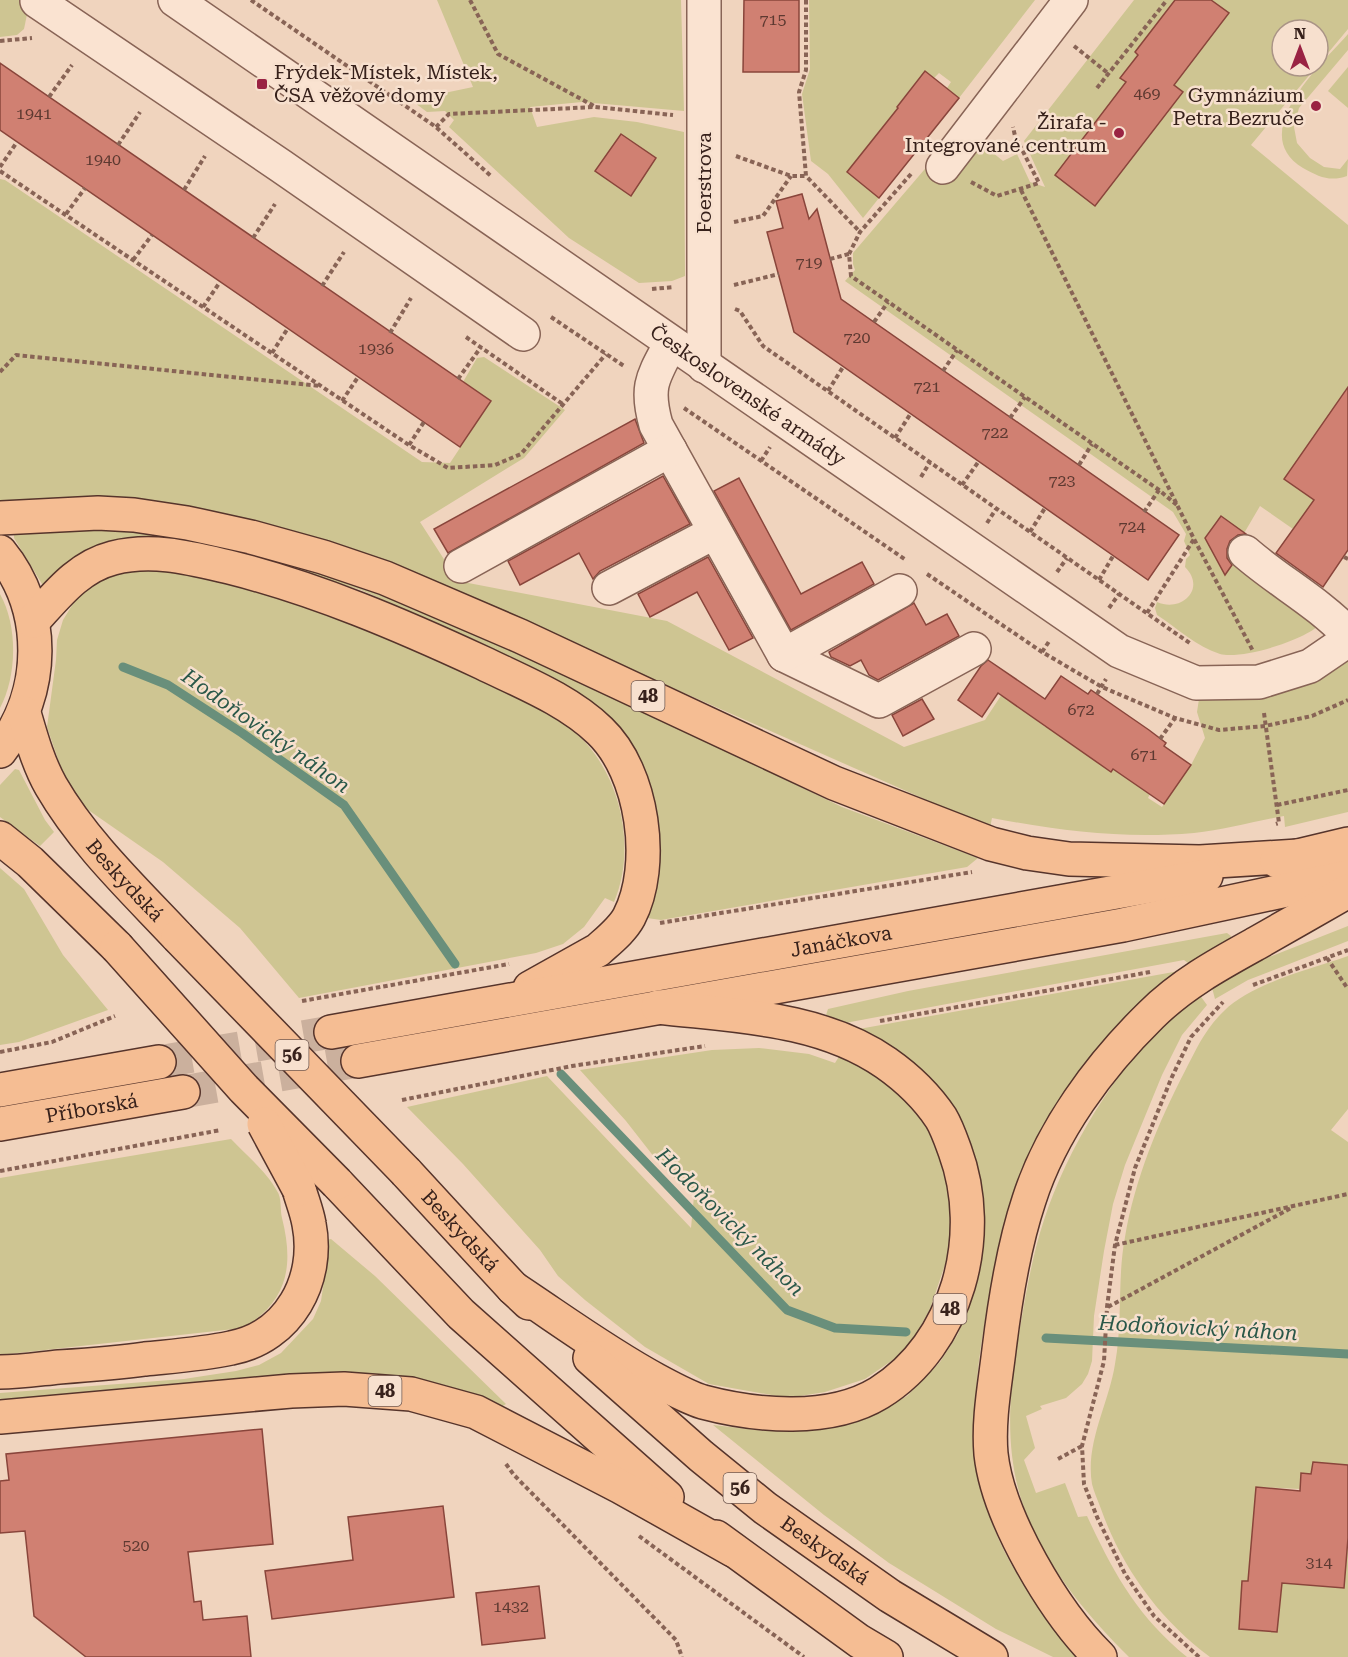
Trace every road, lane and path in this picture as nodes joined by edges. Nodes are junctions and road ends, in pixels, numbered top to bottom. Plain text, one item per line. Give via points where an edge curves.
1 (175, 0) edge
2 (251, 0) edge
3 (470, 0) edge
4 (704, 0) edge
5 (806, 0) edge
6 (1071, 0) edge
7 (1167, 0) edge
8 (37, 1) edge
9 (1067, 40) dead end
10 (0, 41) edge
11 (39, 43) dead end
12 (64, 60) dead end
13 (72, 65) junction
14 (345, 67) dead end
15 (81, 72) dead end
16 (1109, 74) junction
17 (1097, 88) dead end
18 (49, 97) dead end
19 (130, 105) dead end
20 (596, 107) junction
21 (140, 112) junction
22 (674, 115) dead end
23 (150, 118) dead end
24 (436, 128) dead end
25 (17, 142) dead end
26 (118, 145) dead end
27 (196, 150) dead end
28 (733, 155) dead end
29 (206, 156) junction
30 (214, 162) dead end
31 (930, 166) joint
32 (0, 169) edge
33 (791, 176) junction
34 (806, 176) junction
35 (85, 188) dead end
36 (184, 190) dead end
37 (1021, 190) dead end
38 (266, 198) dead end
39 (275, 204) junction
40 (285, 210) dead end
41 (66, 215) junction
42 (724, 224) dead end
43 (860, 232) junction
44 (152, 235) dead end
45 (253, 238) dead end
46 (849, 254) junction
47 (353, 258) dead end
48 (830, 259) dead end
49 (133, 260) junction
50 (779, 274) dead end
51 (220, 282) dead end
52 (322, 286) dead end
53 (724, 288) dead end
54 (401, 292) dead end
55 (411, 298) junction
56 (888, 302) junction
57 (419, 304) dead end
58 (203, 307) junction
59 (732, 307) dead end
60 (874, 322) dead end
61 (535, 324) joint
62 (288, 328) dead end
63 (390, 333) dead end
64 (463, 335) dead end
65 (671, 343) junction
66 (481, 347) junction
67 (957, 350) junction
68 (272, 354) junction
69 (606, 354) junction
70 (704, 366) junction
71 (843, 367) dead end
72 (943, 371) dead end
73 (0, 372) edge
74 (358, 377) dead end
75 (458, 379) dead end
76 (650, 384) junction
77 (321, 386) junction
78 (828, 392) junction
79 (1025, 397) junction
80 (342, 401) junction
81 (564, 405) junction
82 (910, 413) dead end
83 (1011, 418) dead end
84 (424, 422) dead end
85 (895, 438) junction
86 (1092, 444) junction
87 (409, 445) junction
88 (670, 450) junction
89 (979, 461) dead end
90 (1078, 465) dead end
91 (962, 485) junction
92 (1160, 490) junction
93 (1178, 506) junction
94 (1045, 508) dead end
95 (1144, 512) dead end
96 (0, 518) edge
97 (715, 532) junction
98 (1030, 532) junction
99 (1194, 539) junction
100 (0, 552) edge
101 (1245, 552) dead end
102 (1113, 556) dead end
103 (461, 566) dead end
104 (911, 575) junction
105 (1099, 580) junction
106 (609, 588) dead end
107 (1147, 614) junction
108 (33, 621) junction
109 (1348, 634) edge
110 (1348, 640) edge
111 (1195, 647) dead end
112 (974, 649) dead end
113 (784, 656) junction
114 (1259, 671) junction
115 (1348, 700) edge
116 (24, 713) junction
117 (1175, 718) junction
118 (1265, 726) junction
119 (1160, 739) dead end
120 (0, 751) edge
121 (1348, 789) edge
122 (1277, 806) junction
123 (1269, 825) dead end
124 (0, 838) edge
125 (991, 844) junction
126 (1348, 844) edge
127 (1298, 856) junction
128 (1348, 877) edge
129 (1348, 891) edge
130 (628, 918) junction
131 (1348, 950) edge
132 (1327, 957) junction
133 (510, 964) dead end
134 (1250, 986) dead end
135 (1348, 989) edge
136 (508, 1000) junction
137 (1226, 1000) dead end
138 (302, 1001) dead end
139 (658, 1007) junction
140 (115, 1016) dead end
141 (331, 1032) tunnel mouth
142 (0, 1052) edge
143 (358, 1061) tunnel mouth
144 (159, 1062) tunnel mouth
145 (244, 1089) junction
146 (0, 1090) edge
147 (183, 1092) tunnel mouth
148 (42, 1117) junction
149 (0, 1124) edge
150 (221, 1130) dead end
151 (0, 1133) edge
152 (0, 1171) edge
153 (1348, 1194) edge
154 (1297, 1205) junction
155 (1115, 1245) junction
156 (513, 1288) junction
157 (1107, 1307) junction
158 (0, 1372) edge
159 (0, 1417) edge
160 (1082, 1446) junction
161 (502, 1459) dead end
162 (1058, 1459) dead end
163 (638, 1536) dead end
164 (733, 1550) junction
165 (682, 1657) edge
166 (804, 1657) edge
167 (886, 1657) edge
168 (991, 1657) edge
169 (1100, 1657) edge
170 (1199, 1657) edge

1 - 65 street, Československé armády
2 - 14 path
3 - 20 path via 498,54
4 - 70 street, Foerstrova
5 - 34 path via 806,70 799,92
6 - 31 street
7 - 16 path
8 - 61 street via 281,165
9 - 16 path
10 - 11 path via 32,38
12 - 13 path
13 - 15 path
13 - 18 path
16 - 17 path
19 - 21 path
20 - 22 path
20 - 24 path via 449,114
21 - 23 path
21 - 26 path
25 - 32 path
27 - 29 path
28 - 33 path
29 - 30 path
29 - 36 path
31 - 43 path
32 - 41 path
33 - 34 path
33 - 42 path via 763,216
34 - 43 path
35 - 41 path
37 - 93 path
38 - 39 path
39 - 40 path
39 - 45 path
41 - 49 path
43 - 46 path
44 - 49 path
46 - 48 path
46 - 56 path via 851,276
47 - 52 path via 344,252
49 - 58 path
50 - 53 path
51 - 58 path
54 - 55 path
55 - 57 path
55 - 63 path
56 - 60 path
56 - 67 path
58 - 68 path
59 - 78 path via 740,311 763,346
61 - 69 path
62 - 68 path
64 - 66 path
65 - 70 street, Československé armády
65 - 76 street
66 - 75 path
66 - 81 path
67 - 72 path
67 - 79 path
68 - 77 path
69 - 76 path
69 - 81 path
70 - 114 street, Československé armády via 1119,651 1196,683
71 - 78 path
73 - 77 path via 16,354
74 - 80 path
76 - 88 street via 656,425
76 - 104 path
77 - 80 path
78 - 85 path
79 - 83 path
79 - 86 path
80 - 87 path
81 - 87 path via 521,454 495,465 448,468
82 - 85 path
84 - 87 path
85 - 91 path
86 - 90 path
86 - 92 path
88 - 97 street
88 - 103 street
89 - 91 path
91 - 98 path
92 - 93 path
92 - 95 path
93 - 99 path
94 - 98 path
96 - 125 main road, 48 via 134,515 187,523 322,557 385,578 520,636 834,783
97 - 106 street
97 - 113 street
98 - 105 path
99 - 107 path
99 - 114 path
100 - 108 main road via 24,590
101 - 109 street
102 - 105 path
104 - 113 street
104 - 117 path via 1102,687
105 - 107 path
107 - 111 path
108 - 116 main road via 33,683
108 - 130 main road, 48 via 66,585 89,567 125,556 173,555 254,573 336,601 425,636 532,687 601,732 628,771 644,859 641,882
110 - 114 street, Československé armády via 1310,666
112 - 113 street via 879,701
114 - 118 path
115 - 118 path via 1312,716
116 - 120 main road
116 - 156 main road, Beskydská / 56, bridge via 51,785 76,823 118,873
117 - 118 path via 1219,730
117 - 119 path
118 - 122 path
121 - 122 path
122 - 123 path via 1280,823
124 - 145 main road, bridge via 117,947
125 - 127 main road, 48 via 1079,860 1200,862
125 - 130 path via 974,871 663,923
126 - 127 main road, Janáčkova / 48
127 - 136 main road, Janáčkova / 48 via 1117,893
128 - 139 main road, Janáčkova / 48 via 1123,925
129 - 169 main road via 1209,969 1150,1016 1116,1053 1060,1130 1029,1199 1017,1242 1002,1330 991,1417 991,1454 999,1492 1018,1537 1064,1613
130 - 136 main road, 48 via 598,950
131 - 132 path
132 - 134 path
132 - 135 path
133 - 138 path
136 - 141 main road, Janáčkova / 48
137 - 155 path via 1191,1037 1171,1079 1135,1168
139 - 143 main road, Janáčkova / 48
139 - 156 main road, 48 via 773,1020 816,1030 885,1063 917,1090 941,1119 962,1171 967,1196 966,1249 957,1292 947,1315 915,1364 877,1394 845,1407 781,1414 699,1401 633,1367
140 - 142 path via 52,1042
144 - 146 main road, Příborská
145 - 158 main road, bridge via 298,1189 309,1224 310,1268 295,1307 267,1334 233,1348
145 - 164 main road, bridge via 461,1314 659,1491
147 - 148 main road, Příborská
148 - 149 main road, Příborská
148 - 151 main road
150 - 152 path
153 - 154 path
154 - 155 path
154 - 157 path
155 - 157 path
156 - 168 main road, Beskydská / 56 via 765,1508 890,1596
157 - 160 path via 1104,1361
159 - 164 main road, 48 via 291,1391 344,1389 411,1394 476,1412
160 - 162 path
160 - 170 path via 1084,1485 1125,1574 1154,1616
161 - 165 path via 676,1640
163 - 166 path
164 - 167 main road

